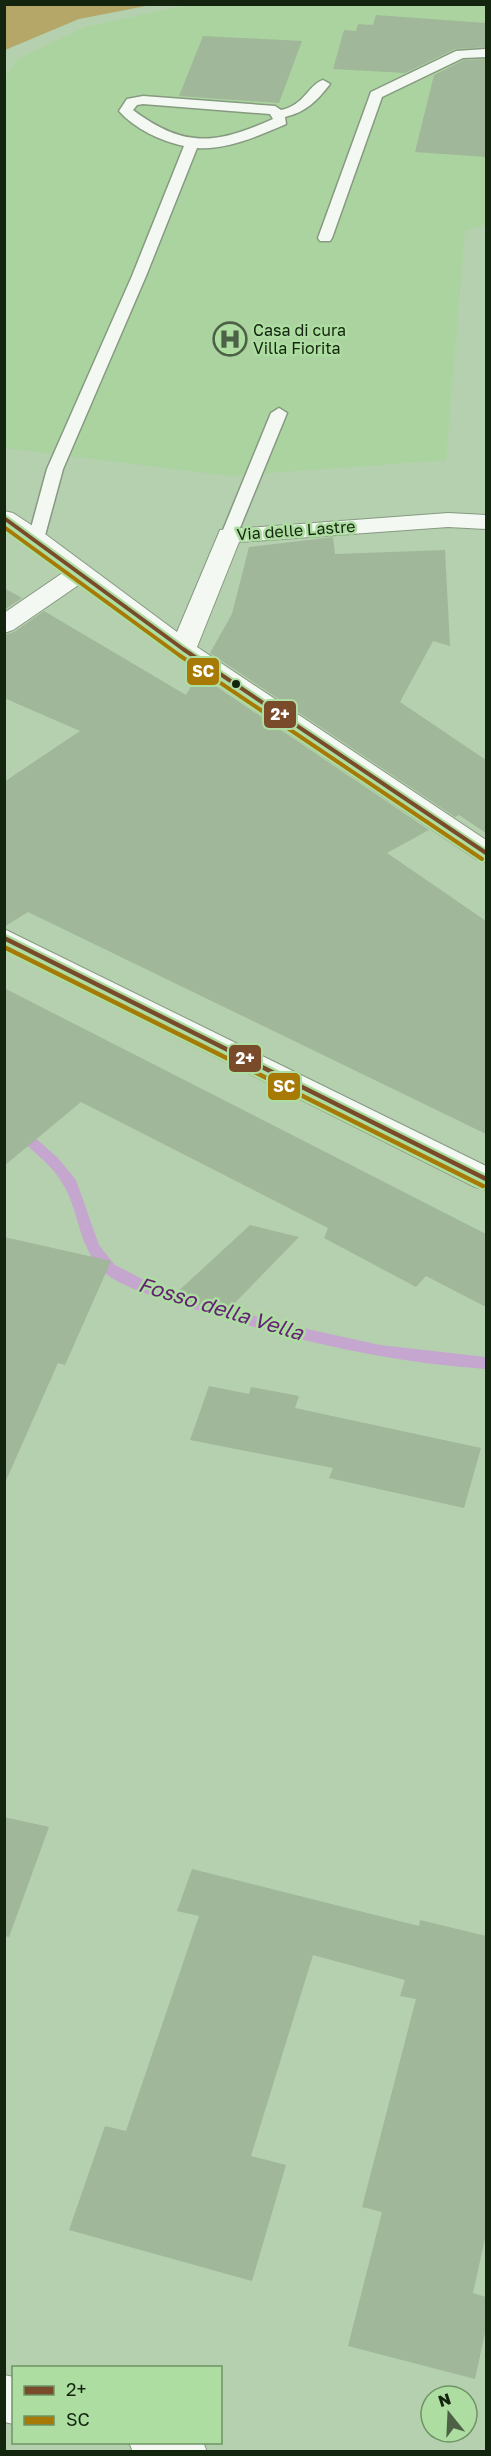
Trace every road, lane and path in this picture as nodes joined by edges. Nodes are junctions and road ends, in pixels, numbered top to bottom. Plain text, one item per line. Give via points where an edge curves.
1 (486, 53) edge
2 (323, 84) dead end
3 (279, 114) junction
4 (190, 146) junction
5 (326, 238) dead end
6 (279, 413) dead end
7 (4, 518) edge
8 (486, 522) edge
9 (229, 535) junction
10 (36, 539) junction
11 (80, 572) junction
12 (4, 625) edge
13 (183, 649) junction
14 (486, 852) edge
15 (4, 938) edge
16 (486, 1179) edge
17 (160, 2444) edge
18 (183, 2451) edge

1 - 5 lane via 461,54 376,95
2 - 3 lane via 308,105
3 - 4 lane via 281,121 250,135
3 - 4 lane via 259,108 144,100 132,102 126,111 164,138
4 - 10 lane via 56,469
6 - 9 lane
7 - 10 street
8 - 9 street, Via delle Lastre via 448,520
9 - 13 street, Via delle Lastre
10 - 11 street
11 - 12 street
11 - 13 street
13 - 14 street
15 - 16 street
17 - 18 street

